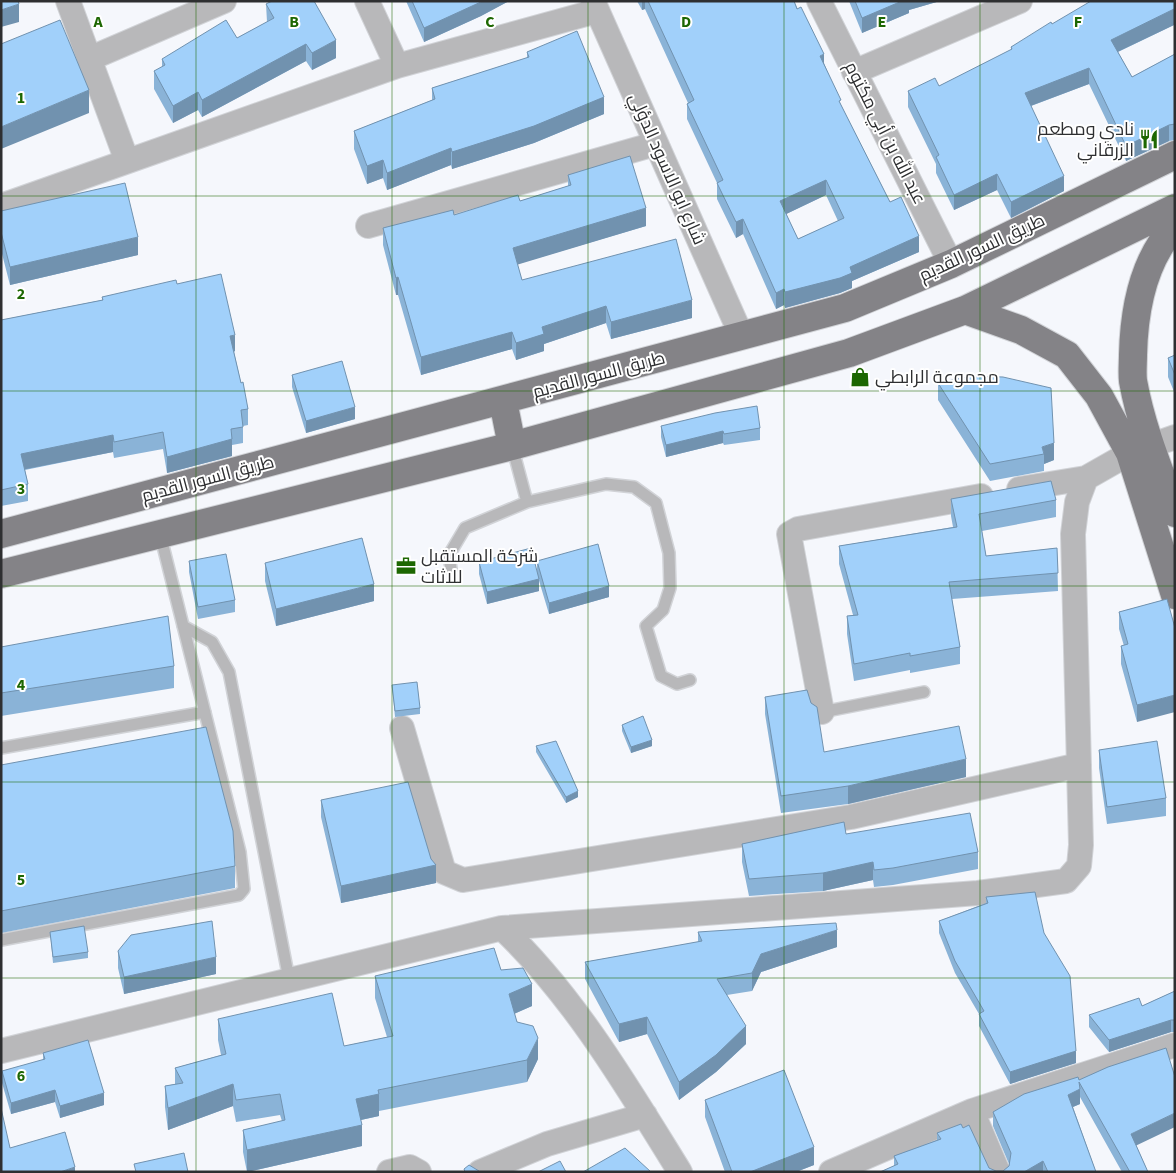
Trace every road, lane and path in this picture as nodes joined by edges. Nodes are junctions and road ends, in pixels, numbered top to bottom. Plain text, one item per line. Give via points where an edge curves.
1 (68, 1) edge
2 (224, 1) edge
3 (367, 1) edge
4 (819, 1) edge
5 (1020, 1) edge
6 (595, 6) edge
7 (89, 59) junction
8 (397, 66) junction
9 (854, 72) junction
10 (655, 144) junction
11 (1175, 155) edge
12 (127, 161) junction
13 (1, 206) edge
14 (1175, 208) edge
15 (368, 226) dead end
16 (1175, 226) edge
17 (951, 264) junction
18 (965, 310) junction
19 (742, 337) junction
20 (503, 401) junction
21 (1152, 445) edge
22 (512, 446) junction
23 (1086, 478) junction
24 (527, 502) junction
25 (1175, 513) edge
26 (1, 534) edge
27 (160, 534) junction
28 (451, 569) dead end
29 (1, 574) edge
30 (1175, 595) edge
31 (183, 626) junction
32 (690, 680) dead end
33 (924, 692) dead end
34 (205, 712) junction
35 (822, 712) joint
36 (402, 728) dead end
37 (1, 748) edge
38 (1079, 766) junction
39 (502, 928) junction
40 (1, 940) edge
41 (289, 979) junction
42 (1175, 1044) edge
43 (1, 1052) edge
44 (972, 1111) junction
45 (645, 1115) junction
46 (389, 1172) edge
47 (419, 1172) edge
48 (480, 1172) edge
49 (680, 1172) edge
50 (831, 1172) edge
51 (998, 1172) edge

1 - 7 street
2 - 7 street
3 - 8 street
4 - 9 street, عبد الله بن أبي مكتوم
5 - 9 street
6 - 8 street
6 - 10 street, شارع ابو الاسود الدؤلي
7 - 12 street
8 - 12 street
9 - 17 street, عبد الله بن أبي مكتوم
10 - 15 street
10 - 19 street, شارع ابو الاسود الدؤلي
11 - 17 main road, طريق السور القديم
12 - 13 street
14 - 18 main road
16 - 21 main road via 1163,239 1143,282 1134,331 1133,380
17 - 19 main road, طريق السور القديم via 846,308
18 - 21 main road via 1021,330 1067,354 1099,396
18 - 22 main road via 849,353
19 - 20 main road, طريق السور القديم
20 - 22 main road
20 - 26 main road, طريق السور القديم
21 - 23 street
21 - 25 main road
21 - 30 main road
22 - 24 lane
22 - 27 main road
23 - 35 street via 798,529 789,534
23 - 38 street via 1077,502 1073,534
24 - 28 lane via 465,528 448,555
24 - 32 lane via 606,484 634,487 656,503 669,553 670,588 663,610 646,626 661,676 677,684
27 - 29 main road
27 - 31 lane
31 - 34 lane
31 - 41 lane via 212,642 228,672
33 - 35 lane
34 - 37 lane
34 - 40 lane via 240,852 243,893
36 - 38 street via 444,872 463,880 851,817
38 - 39 street via 1079,866 1066,881 941,896
39 - 41 street
39 - 45 street via 546,974
41 - 43 street
42 - 44 street
44 - 50 street
44 - 51 street
45 - 48 street via 547,1144
45 - 49 street
46 - 47 street via 410,1167

